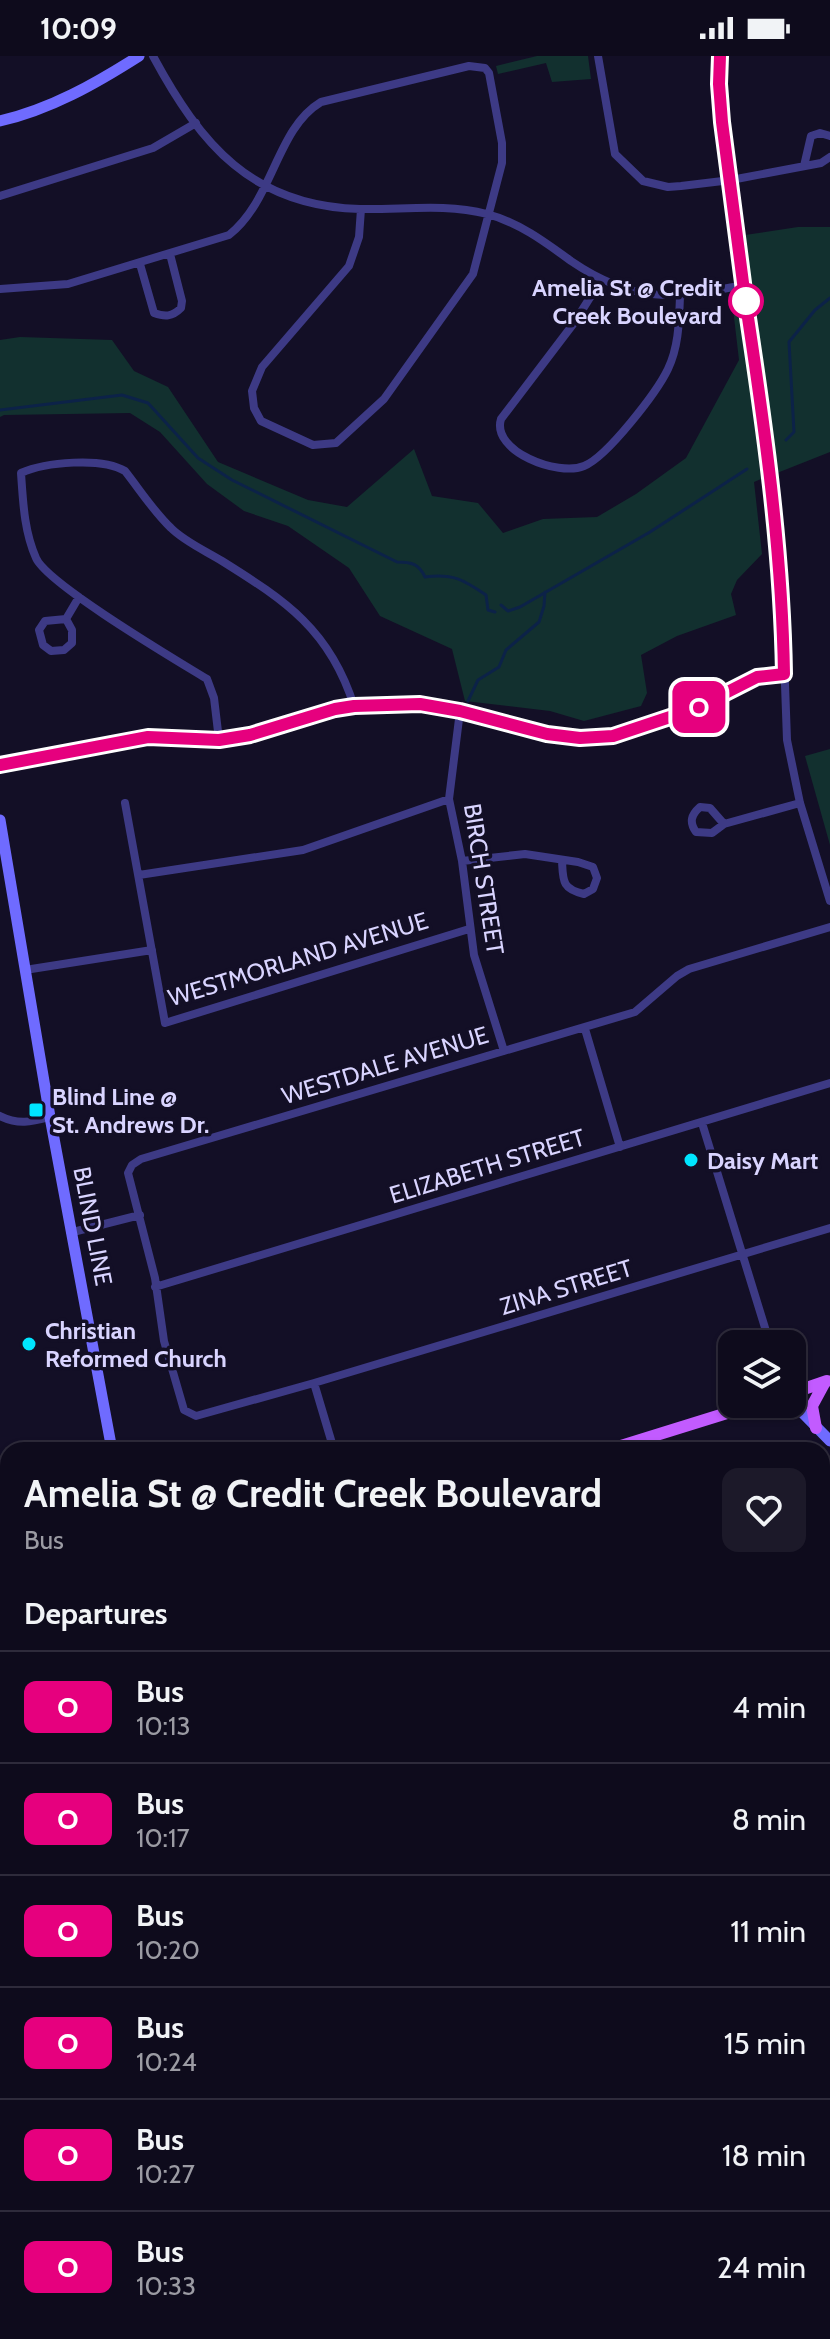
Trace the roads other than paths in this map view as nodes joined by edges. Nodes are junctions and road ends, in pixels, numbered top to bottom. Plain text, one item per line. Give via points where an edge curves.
1 (139, 56) edge
2 (153, 56) edge
3 (598, 56) edge
4 (720, 56) edge
5 (0, 121) edge
6 (196, 123) junction
7 (830, 136) edge
8 (830, 157) edge
9 (804, 166) junction
10 (731, 180) junction
11 (266, 187) junction
12 (0, 196) edge
13 (361, 209) junction
14 (488, 214) junction
15 (170, 254) junction
16 (140, 264) junction
17 (601, 280) junction
18 (744, 285) junction
19 (0, 289) edge
20 (680, 296) junction
21 (79, 597) junction
22 (66, 619) junction
23 (784, 674) junction
24 (354, 706) junction
25 (460, 711) junction
26 (219, 740) junction
27 (0, 765) edge
28 (449, 799) junction
29 (125, 803) dead end
30 (800, 803) junction
31 (0, 820) edge
32 (724, 824) dead end
33 (462, 861) junction
34 (562, 861) junction
35 (139, 875) junction
36 (830, 901) edge
37 (830, 927) edge
38 (469, 929) junction
39 (152, 950) junction
40 (25, 970) junction
41 (585, 1029) junction
42 (504, 1051) junction
43 (830, 1083) edge
44 (0, 1116) edge
45 (50, 1117) junction
46 (702, 1123) junction
47 (620, 1147) junction
48 (140, 1215) junction
49 (830, 1228) edge
50 (73, 1232) junction
51 (744, 1254) junction
52 (155, 1287) junction
53 (766, 1330) edge
54 (828, 1381) edge
55 (314, 1383) junction
56 (806, 1388) edge
57 (718, 1416) edge
58 (806, 1417) edge
59 (816, 1428) junction
60 (830, 1441) edge
61 (111, 1442) edge
62 (332, 1442) edge
63 (634, 1442) edge

1 - 5 street via 52,105
2 - 6 street
3 - 10 street via 615,154 625,166 643,181 668,187
4 - 10 street
6 - 11 street via 222,156
6 - 12 street via 153,148
7 - 9 street via 811,136
8 - 9 street
9 - 10 street
10 - 18 street
11 - 13 street via 320,205
11 - 14 street via 308,109 479,66 489,73 502,143
11 - 15 street via 229,235
13 - 14 street via 442,208
13 - 14 street via 349,266 262,367 252,391 261,421 313,445 336,443 384,399 473,274
14 - 17 street via 518,226
15 - 16 street
15 - 16 street via 182,301 171,315 154,313
16 - 19 street via 68,284
17 - 20 street via 634,291
17 - 20 street via 498,427 511,445 551,468 591,462 637,413 668,370 677,342
18 - 20 street
18 - 23 street via 772,501
21 - 22 street
21 - 24 street via 36,559 24,517 21,473 38,465 86,463 125,471 172,530 296,611 330,653
21 - 26 street via 207,679
22 - 22 street via 45,621 39,630 51,651 72,643
23 - 25 street via 757,677 694,709 613,736 547,734
23 - 30 street via 787,740
24 - 25 street via 420,704
24 - 26 street
25 - 28 street, BIRCH STREET
26 - 27 street via 148,737
28 - 33 street, BIRCH STREET
28 - 35 street via 303,850
29 - 35 street, WESTMORLAND AVENUE
30 - 32 street
30 - 36 street
31 - 40 street, BLIND LINE
33 - 34 street via 525,854
33 - 38 street, BIRCH STREET
34 - 34 street via 563,882 572,891 584,894 593,889 593,867
35 - 39 street, WESTMORLAND AVENUE
37 - 41 street, WESTDALE AVENUE via 689,969 635,1012
38 - 39 street, WESTMORLAND AVENUE via 165,1023
38 - 42 street, BIRCH STREET
39 - 40 street
40 - 45 street, BLIND LINE
41 - 42 street, WESTDALE AVENUE
41 - 47 street
42 - 48 street, WESTDALE AVENUE via 141,1159 128,1173
43 - 46 street, ELIZABETH STREET
44 - 45 street via 26,1123
45 - 50 street, BLIND LINE
46 - 47 street, ELIZABETH STREET
46 - 51 street
47 - 52 street, ELIZABETH STREET
48 - 50 street
48 - 52 street
49 - 51 street, ZINA STREET
50 - 61 street, BLIND LINE
51 - 53 street
51 - 55 street, ZINA STREET
52 - 55 street, ZINA STREET via 184,1410 196,1416
54 - 56 main road
54 - 59 main road via 812,1406
55 - 62 street
57 - 63 main road
58 - 59 street
59 - 60 street

